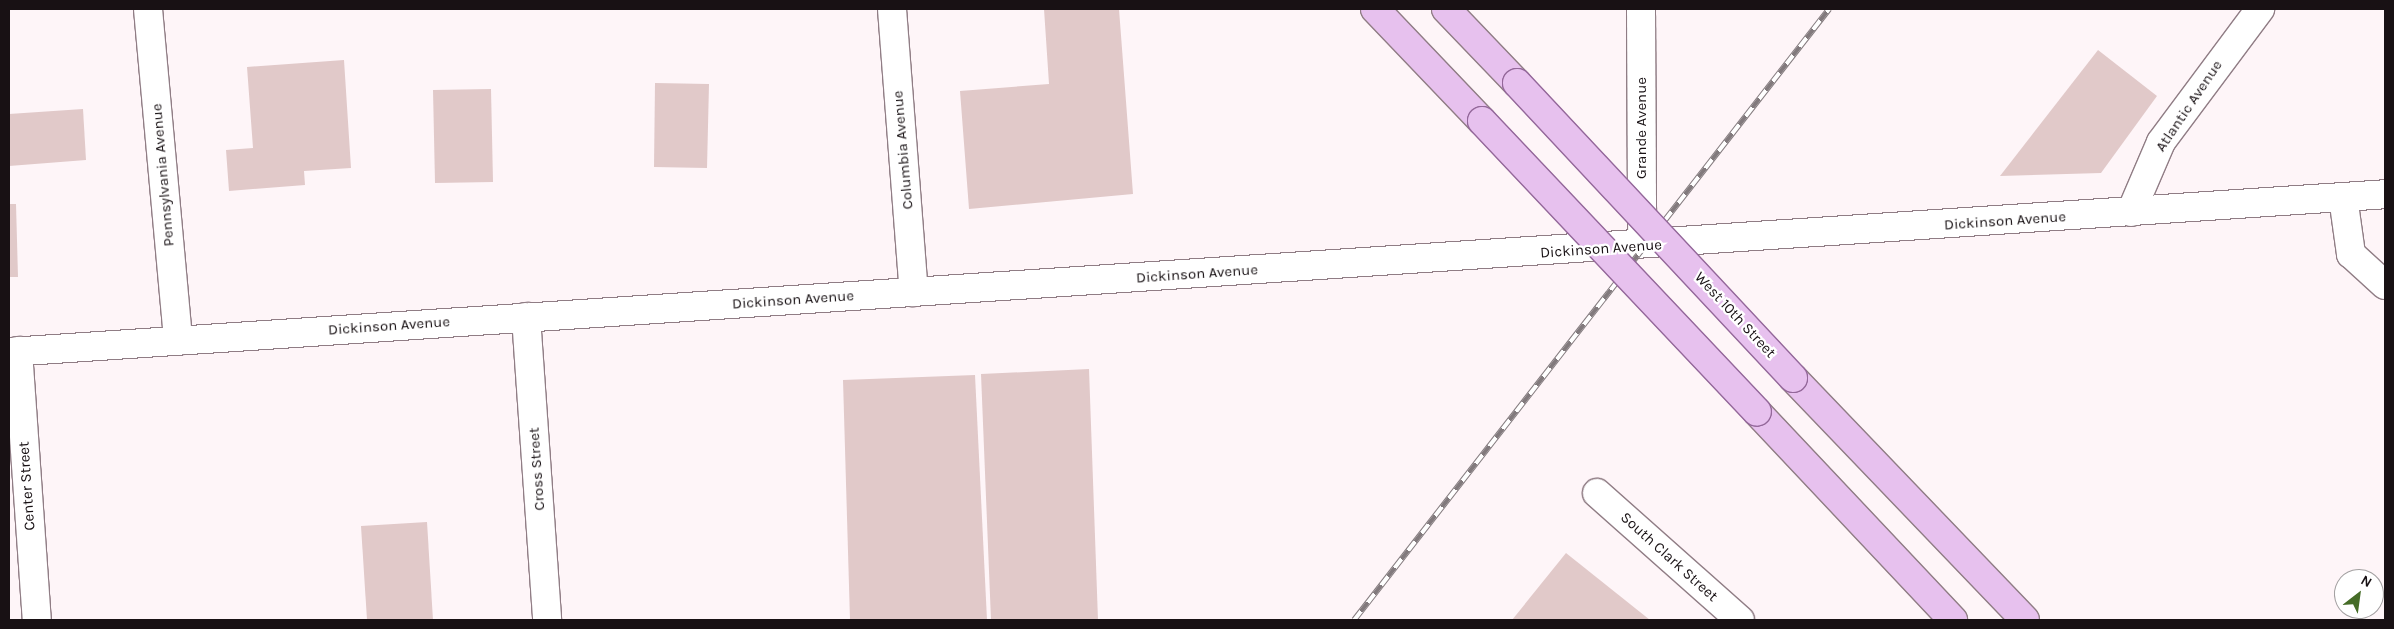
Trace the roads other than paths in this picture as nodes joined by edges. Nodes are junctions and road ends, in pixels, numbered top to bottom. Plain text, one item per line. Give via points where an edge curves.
1 (148, 9) edge
2 (892, 9) edge
3 (1375, 9) edge
4 (1446, 9) edge
5 (1641, 9) edge
6 (2260, 9) edge
7 (2385, 194) edge
8 (2343, 197) junction
9 (2131, 212) junction
10 (1642, 247) junction
11 (2385, 285) edge
12 (914, 292) junction
13 (526, 317) junction
14 (178, 340) junction
15 (13, 352) edge
16 (1597, 493) dead end
17 (37, 620) edge
18 (548, 620) edge
19 (1740, 620) edge
20 (1953, 620) edge
21 (2025, 620) edge

1 - 14 main road, Pennsylvania Avenue
2 - 12 main road, Columbia Avenue
3 - 20 main road, bridge
4 - 21 main road, West 10th Street, bridge
5 - 10 main road, Grande Avenue
6 - 9 main road, Atlantic Avenue via 2161,142
7 - 8 main road, Dickinson Avenue
8 - 9 main road, Dickinson Avenue
8 - 11 main road via 2351,254
9 - 10 main road, Dickinson Avenue
10 - 12 main road, Dickinson Avenue
12 - 13 main road, Dickinson Avenue
13 - 14 main road, Dickinson Avenue
13 - 18 main road, Cross Street
14 - 15 main road, Dickinson Avenue
15 - 17 main road, Center Street
16 - 19 main road, South Clark Street

